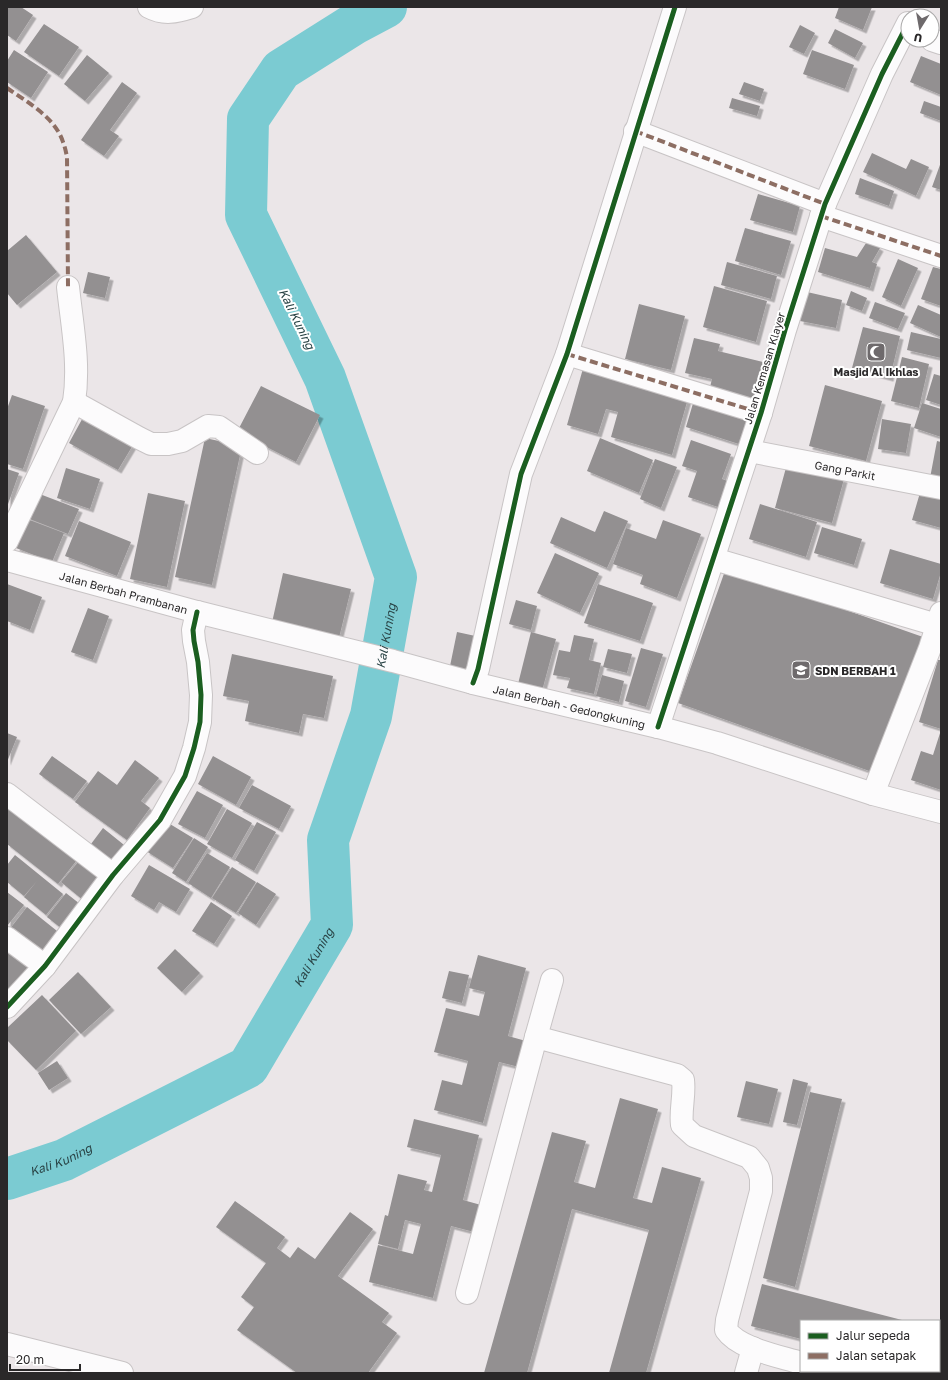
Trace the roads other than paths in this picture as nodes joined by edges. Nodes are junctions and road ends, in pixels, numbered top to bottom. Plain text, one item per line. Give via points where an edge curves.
1 (149, 7) edge
2 (192, 7) edge
3 (675, 7) edge
4 (900, 40) edge
5 (635, 131) junction
6 (823, 210) junction
7 (941, 256) edge
8 (68, 287) dead end
9 (566, 354) junction
10 (74, 402) junction
11 (761, 413) junction
12 (749, 451) junction
13 (257, 453) dead end
14 (941, 488) edge
15 (7, 542) edge
16 (714, 559) junction
17 (7, 560) edge
18 (197, 612) junction
19 (939, 619) edge
20 (334, 646) joint
21 (935, 650) edge
22 (473, 683) junction
23 (658, 727) junction
24 (7, 794) edge
25 (873, 794) junction
26 (941, 812) edge
27 (114, 875) junction
28 (7, 938) edge
29 (45, 966) junction
30 (552, 980) dead end
31 (7, 1008) edge
32 (536, 1037) junction
33 (467, 1293) dead end
34 (7, 1344) edge
35 (753, 1348) junction
36 (800, 1363) edge
37 (122, 1373) edge
38 (746, 1373) edge

1 - 2 street via 166,13
3 - 5 street
4 - 6 street, Jalan Kemasan Klayer via 882,74
5 - 6 street
5 - 9 street
6 - 7 street
6 - 11 street, Jalan Kemasan Klayer
8 - 10 street via 77,382
9 - 11 street
9 - 22 street via 521,474
10 - 13 street via 151,444 182,441 208,426 219,427
10 - 15 street
11 - 12 street, Jalan Kemasan Klayer
12 - 14 street, Gang Parkit
12 - 16 street, Jalan Kemasan Klayer
16 - 19 street
16 - 23 street, Jalan Kemasan Klayer
17 - 18 street, Jalan Berbah Prambanan
18 - 20 street, Jalan Berbah Prambanan
18 - 27 street via 193,630 201,695 200,722 194,748 185,776 160,820
19 - 21 street
20 - 22 street, Jalan Berbah - Gedongkuning
21 - 25 street
22 - 23 street, Jalan Berbah - Gedongkuning
23 - 25 street, Jalan Berbah - Gedongkuning
24 - 27 street
25 - 26 street, Jalan Berbah - Gedongkuning
27 - 29 street
28 - 29 street
29 - 31 street
30 - 32 street
32 - 33 street
32 - 35 street via 677,1075 683,1080 684,1086 682,1125 694,1136 749,1157 758,1168 761,1191 726,1330 731,1337
34 - 37 street
35 - 36 street
35 - 38 street

